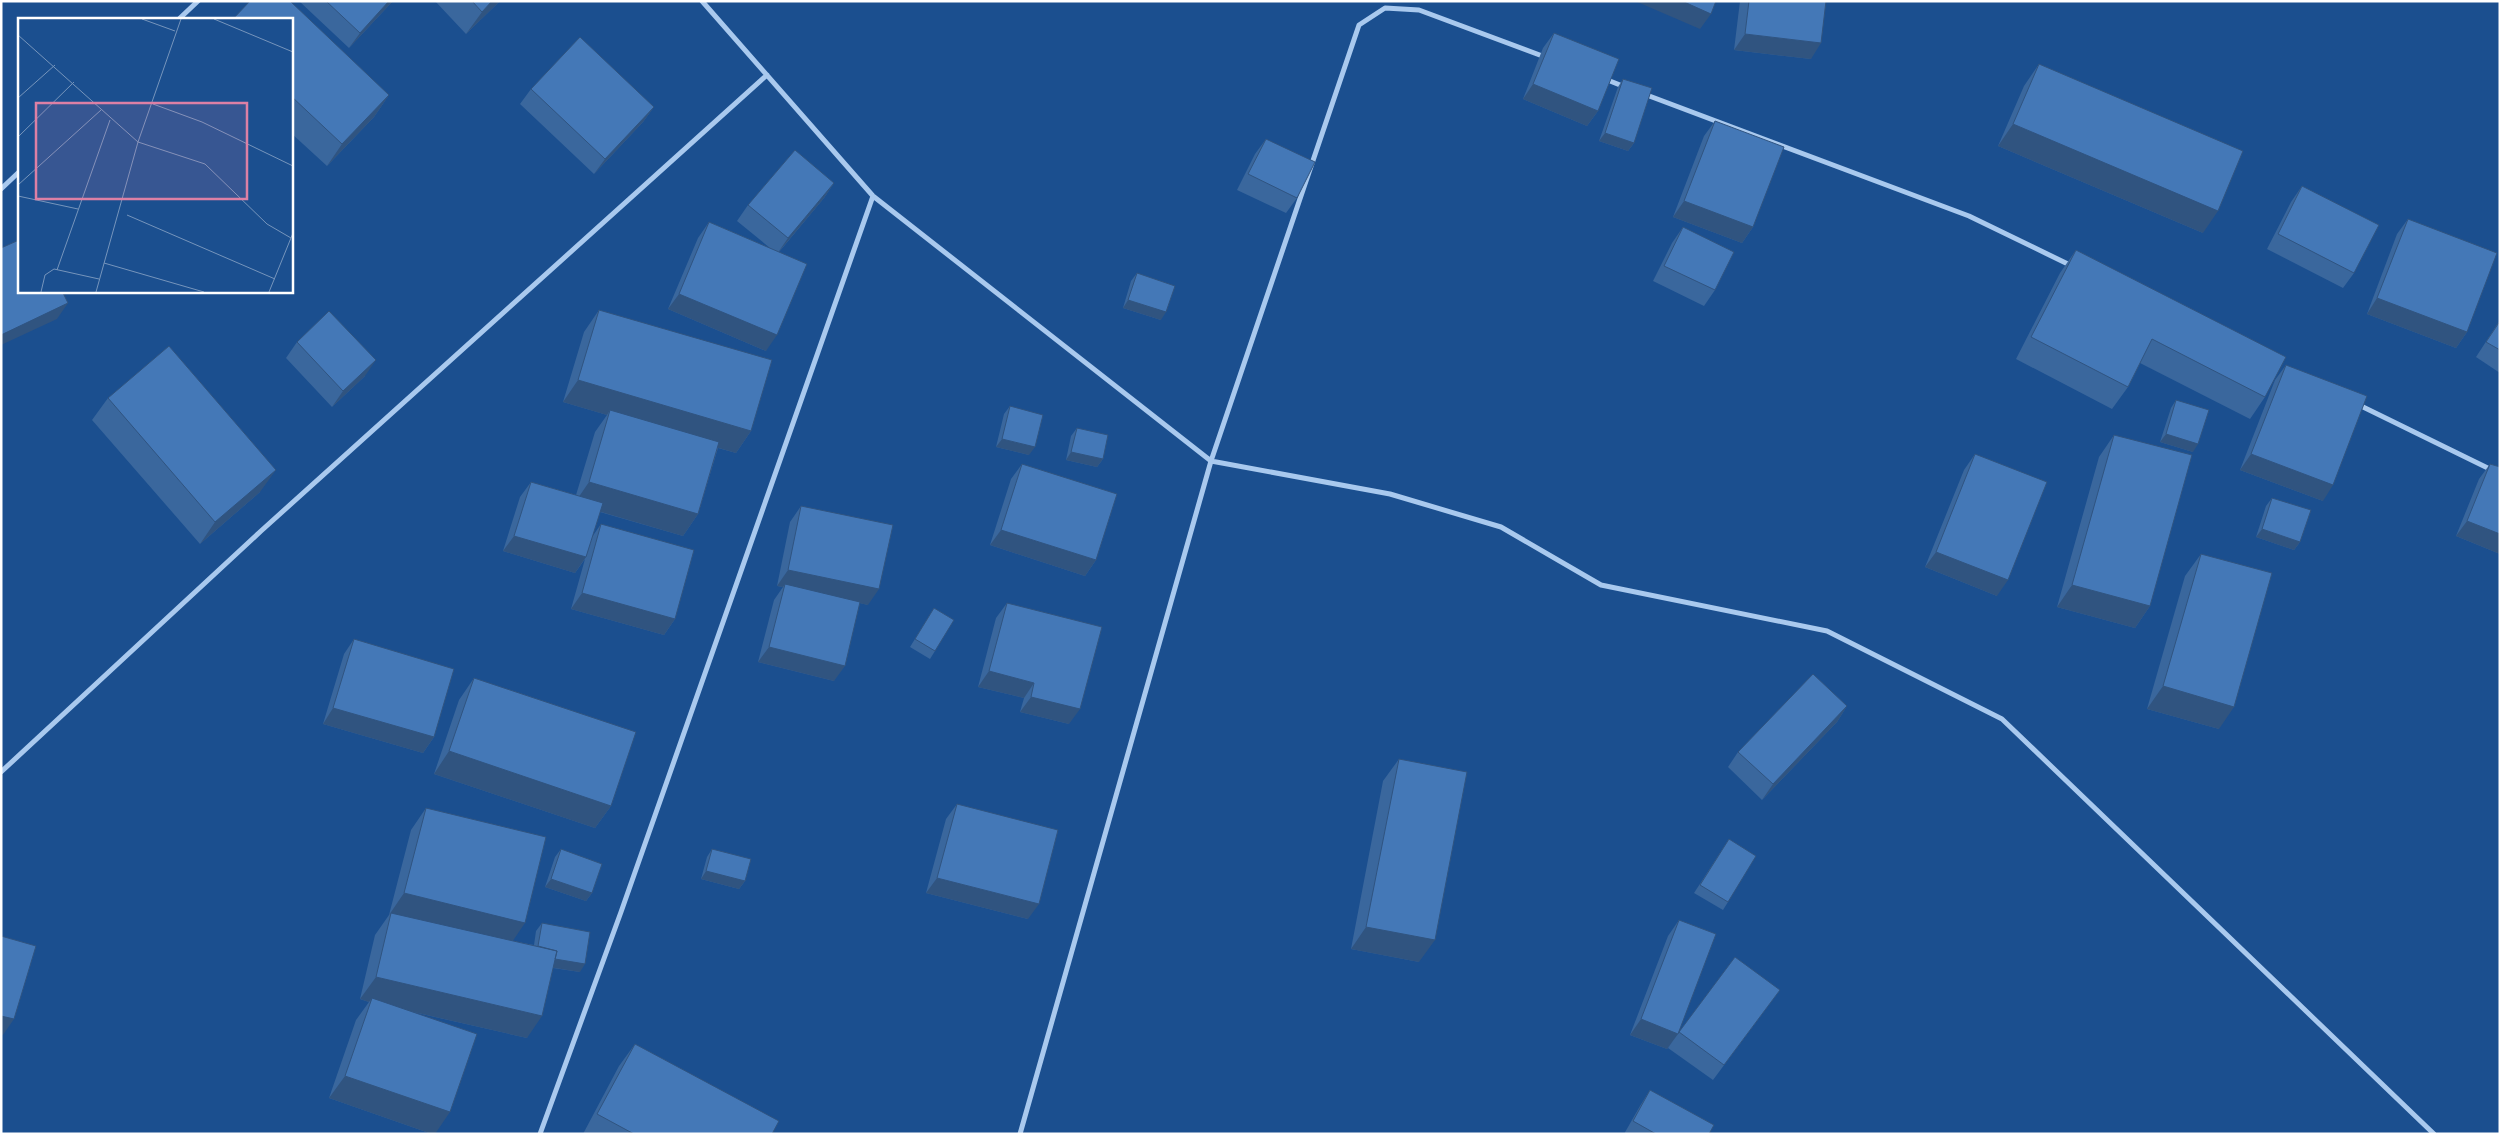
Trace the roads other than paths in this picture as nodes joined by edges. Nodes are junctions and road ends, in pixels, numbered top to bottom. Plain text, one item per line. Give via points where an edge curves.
1 (198, 1) edge
2 (702, 1) edge
3 (1387, 1) edge
4 (1385, 8) junction
5 (180, 18) edge
6 (1550, 59) edge
7 (767, 76) junction
8 (1596, 76) edge
9 (18, 173) edge
10 (1, 189) edge
11 (874, 196) junction
12 (2077, 268) edge
13 (2356, 404) edge
14 (1211, 461) junction
15 (2500, 474) edge
16 (1, 772) edge
17 (540, 1134) edge
18 (1020, 1134) edge
19 (2434, 1134) edge

1 - 5 street
2 - 7 street
3 - 4 street
4 - 6 street via 1419,10
4 - 14 street via 1359,25
7 - 11 street
7 - 16 street via 261,531
8 - 12 street via 1970,216
9 - 10 street
11 - 14 street
11 - 17 street via 622,912
13 - 15 street
14 - 18 street
14 - 19 street via 1390,494 1501,527 1601,585 1827,631 2002,719

